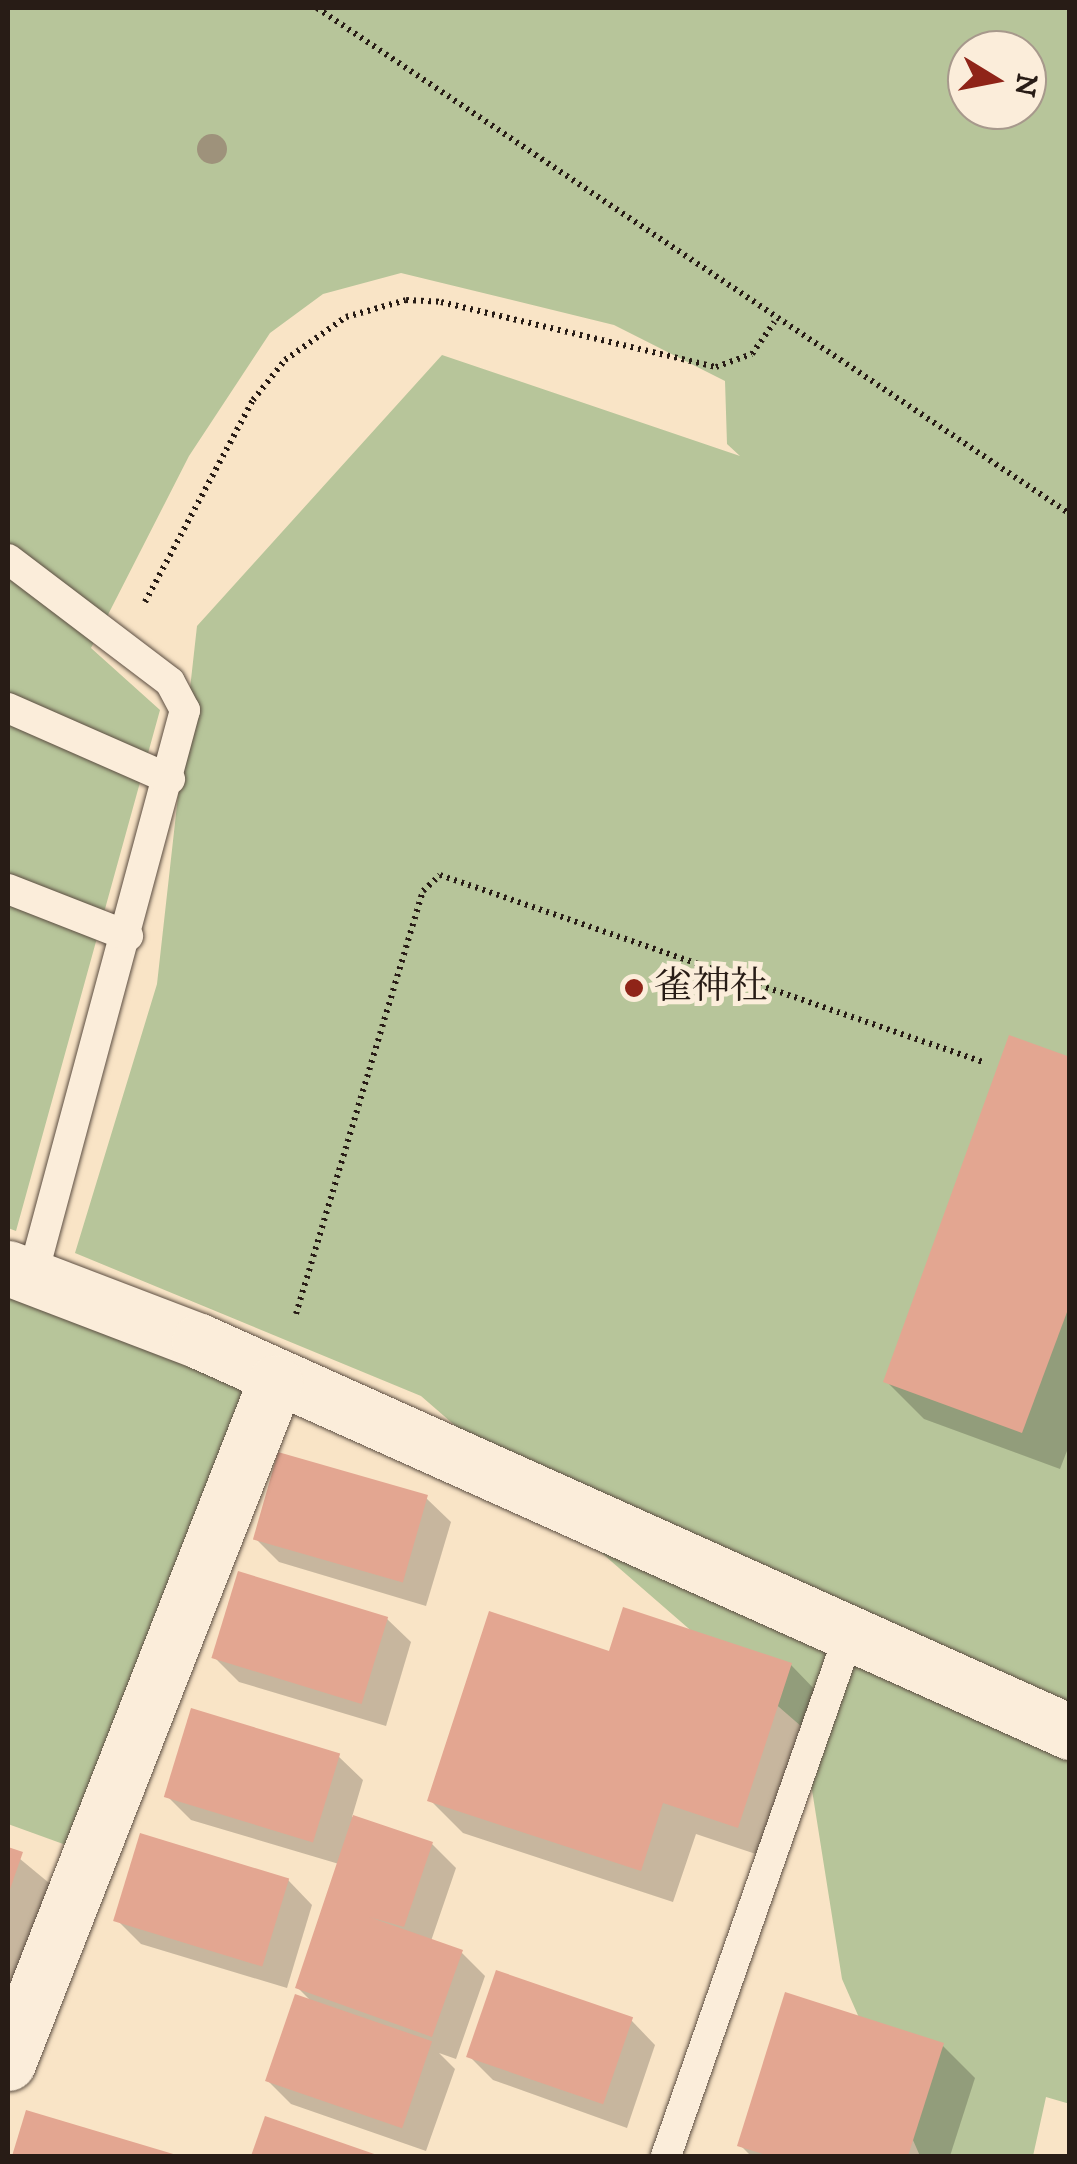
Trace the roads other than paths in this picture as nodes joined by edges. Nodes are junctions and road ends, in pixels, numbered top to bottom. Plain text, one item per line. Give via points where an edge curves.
1 (8, 559) edge
2 (8, 708) edge
3 (170, 779) junction
4 (8, 889) edge
5 (128, 936) junction
6 (20, 1273) edge
7 (275, 1382) junction
8 (849, 1635) junction
9 (1070, 1732) edge
10 (8, 2063) edge
11 (666, 2156) edge

1 - 3 lane via 170,682 186,710
2 - 3 lane
3 - 5 lane
4 - 5 lane
5 - 6 lane
6 - 7 street via 198,1341
7 - 8 street
7 - 10 street
8 - 9 street
8 - 11 lane

